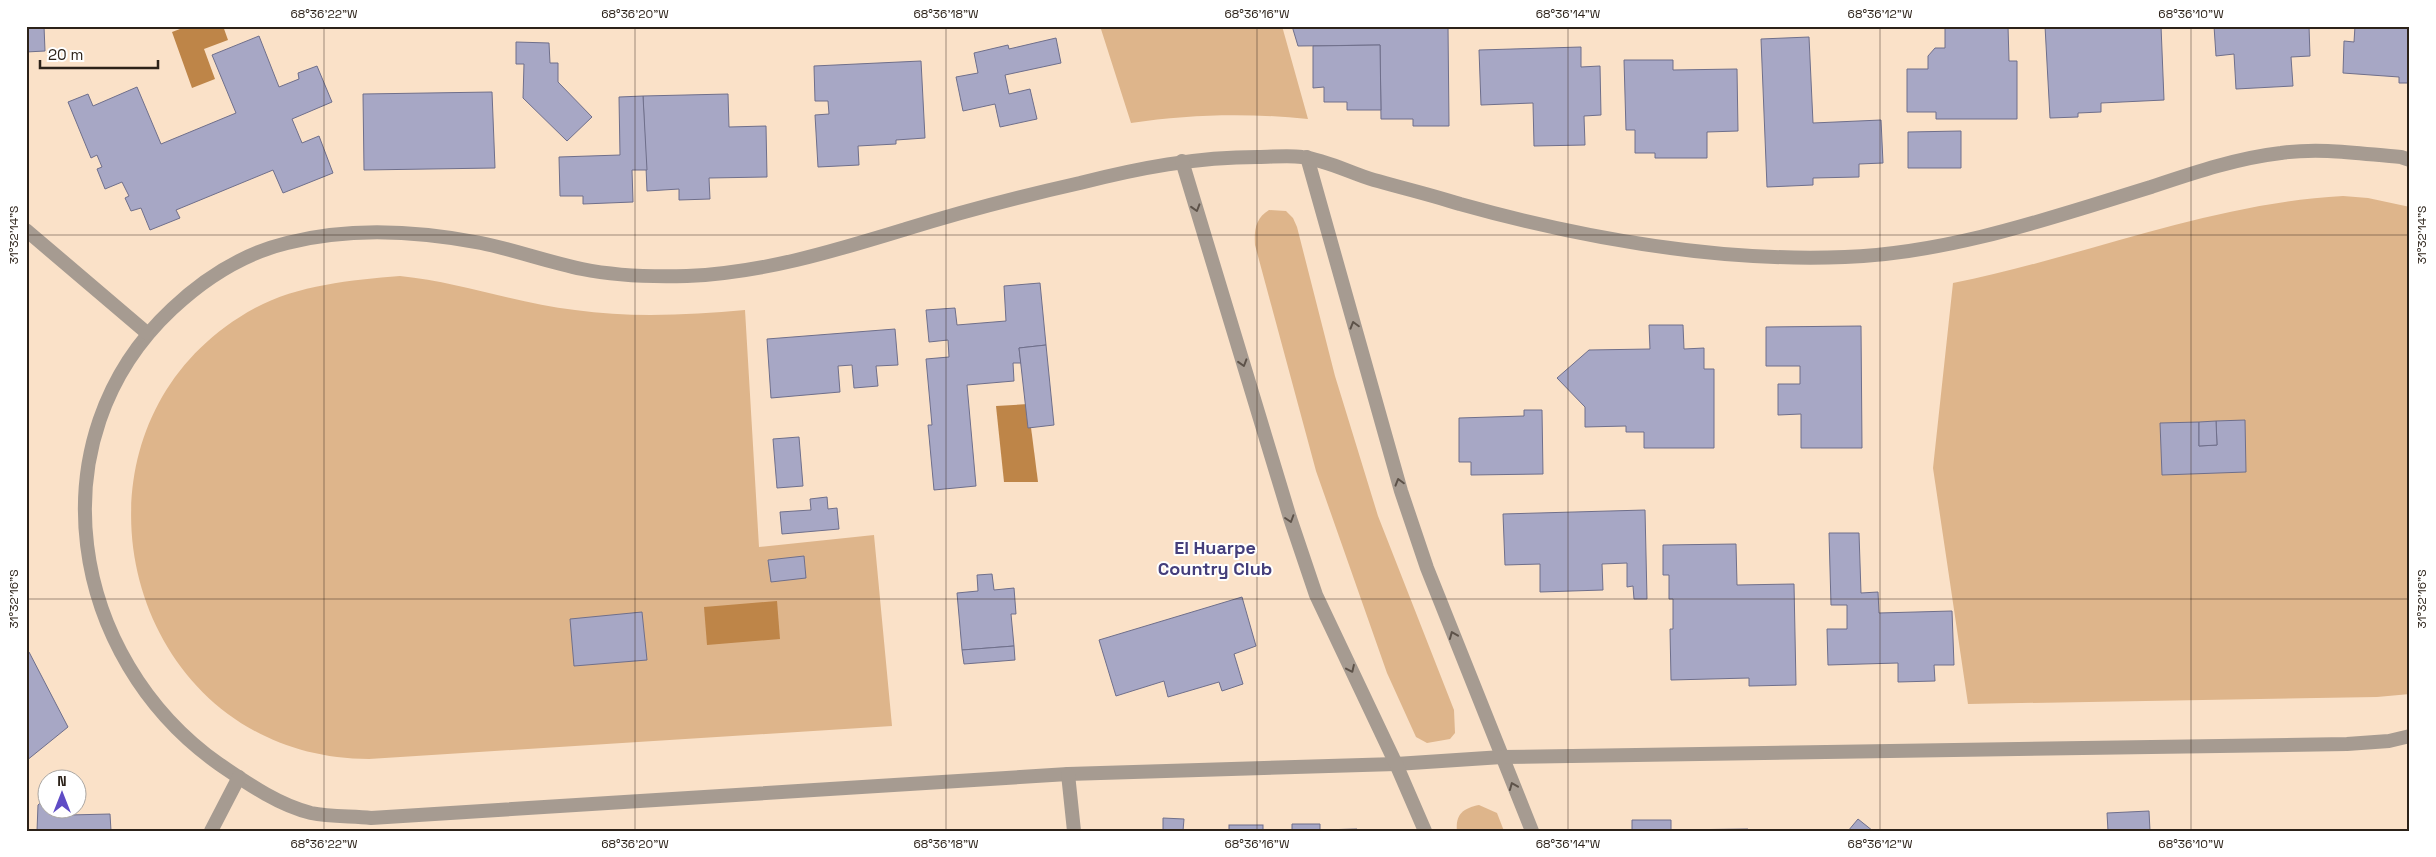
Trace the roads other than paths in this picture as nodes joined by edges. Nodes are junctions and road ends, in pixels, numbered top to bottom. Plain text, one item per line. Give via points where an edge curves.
1 (1307, 157) junction
2 (2410, 160) edge
3 (1182, 161) junction
4 (26, 230) edge
5 (146, 333) junction
6 (2410, 736) edge
7 (1502, 757) junction
8 (1396, 764) junction
9 (1068, 774) junction
10 (239, 777) junction
11 (211, 831) edge
12 (1074, 831) edge
13 (1425, 831) edge
14 (1532, 831) edge

1 - 2 street via 1368,178 1532,223 1626,242 1693,251 1839,257 1892,254 1962,242 2033,224 2220,166 2284,152 2335,151
1 - 3 street via 1224,157
7 -> 1 street via 1427,568
3 - 5 street via 1007,200 795,262 687,276 614,274 476,242 418,234 327,234 238,259 197,285
3 -> 8 street via 1316,595
4 - 5 street
5 - 10 street via 119,376 103,410 87,464 85,517 94,582 112,634 129,669 154,705 209,756
6 - 7 street via 2389,741 2337,744
7 - 8 street
14 -> 7 street
8 - 9 street
8 - 13 street
9 - 10 street via 371,818 310,813 273,798
9 - 12 street
10 - 11 street

